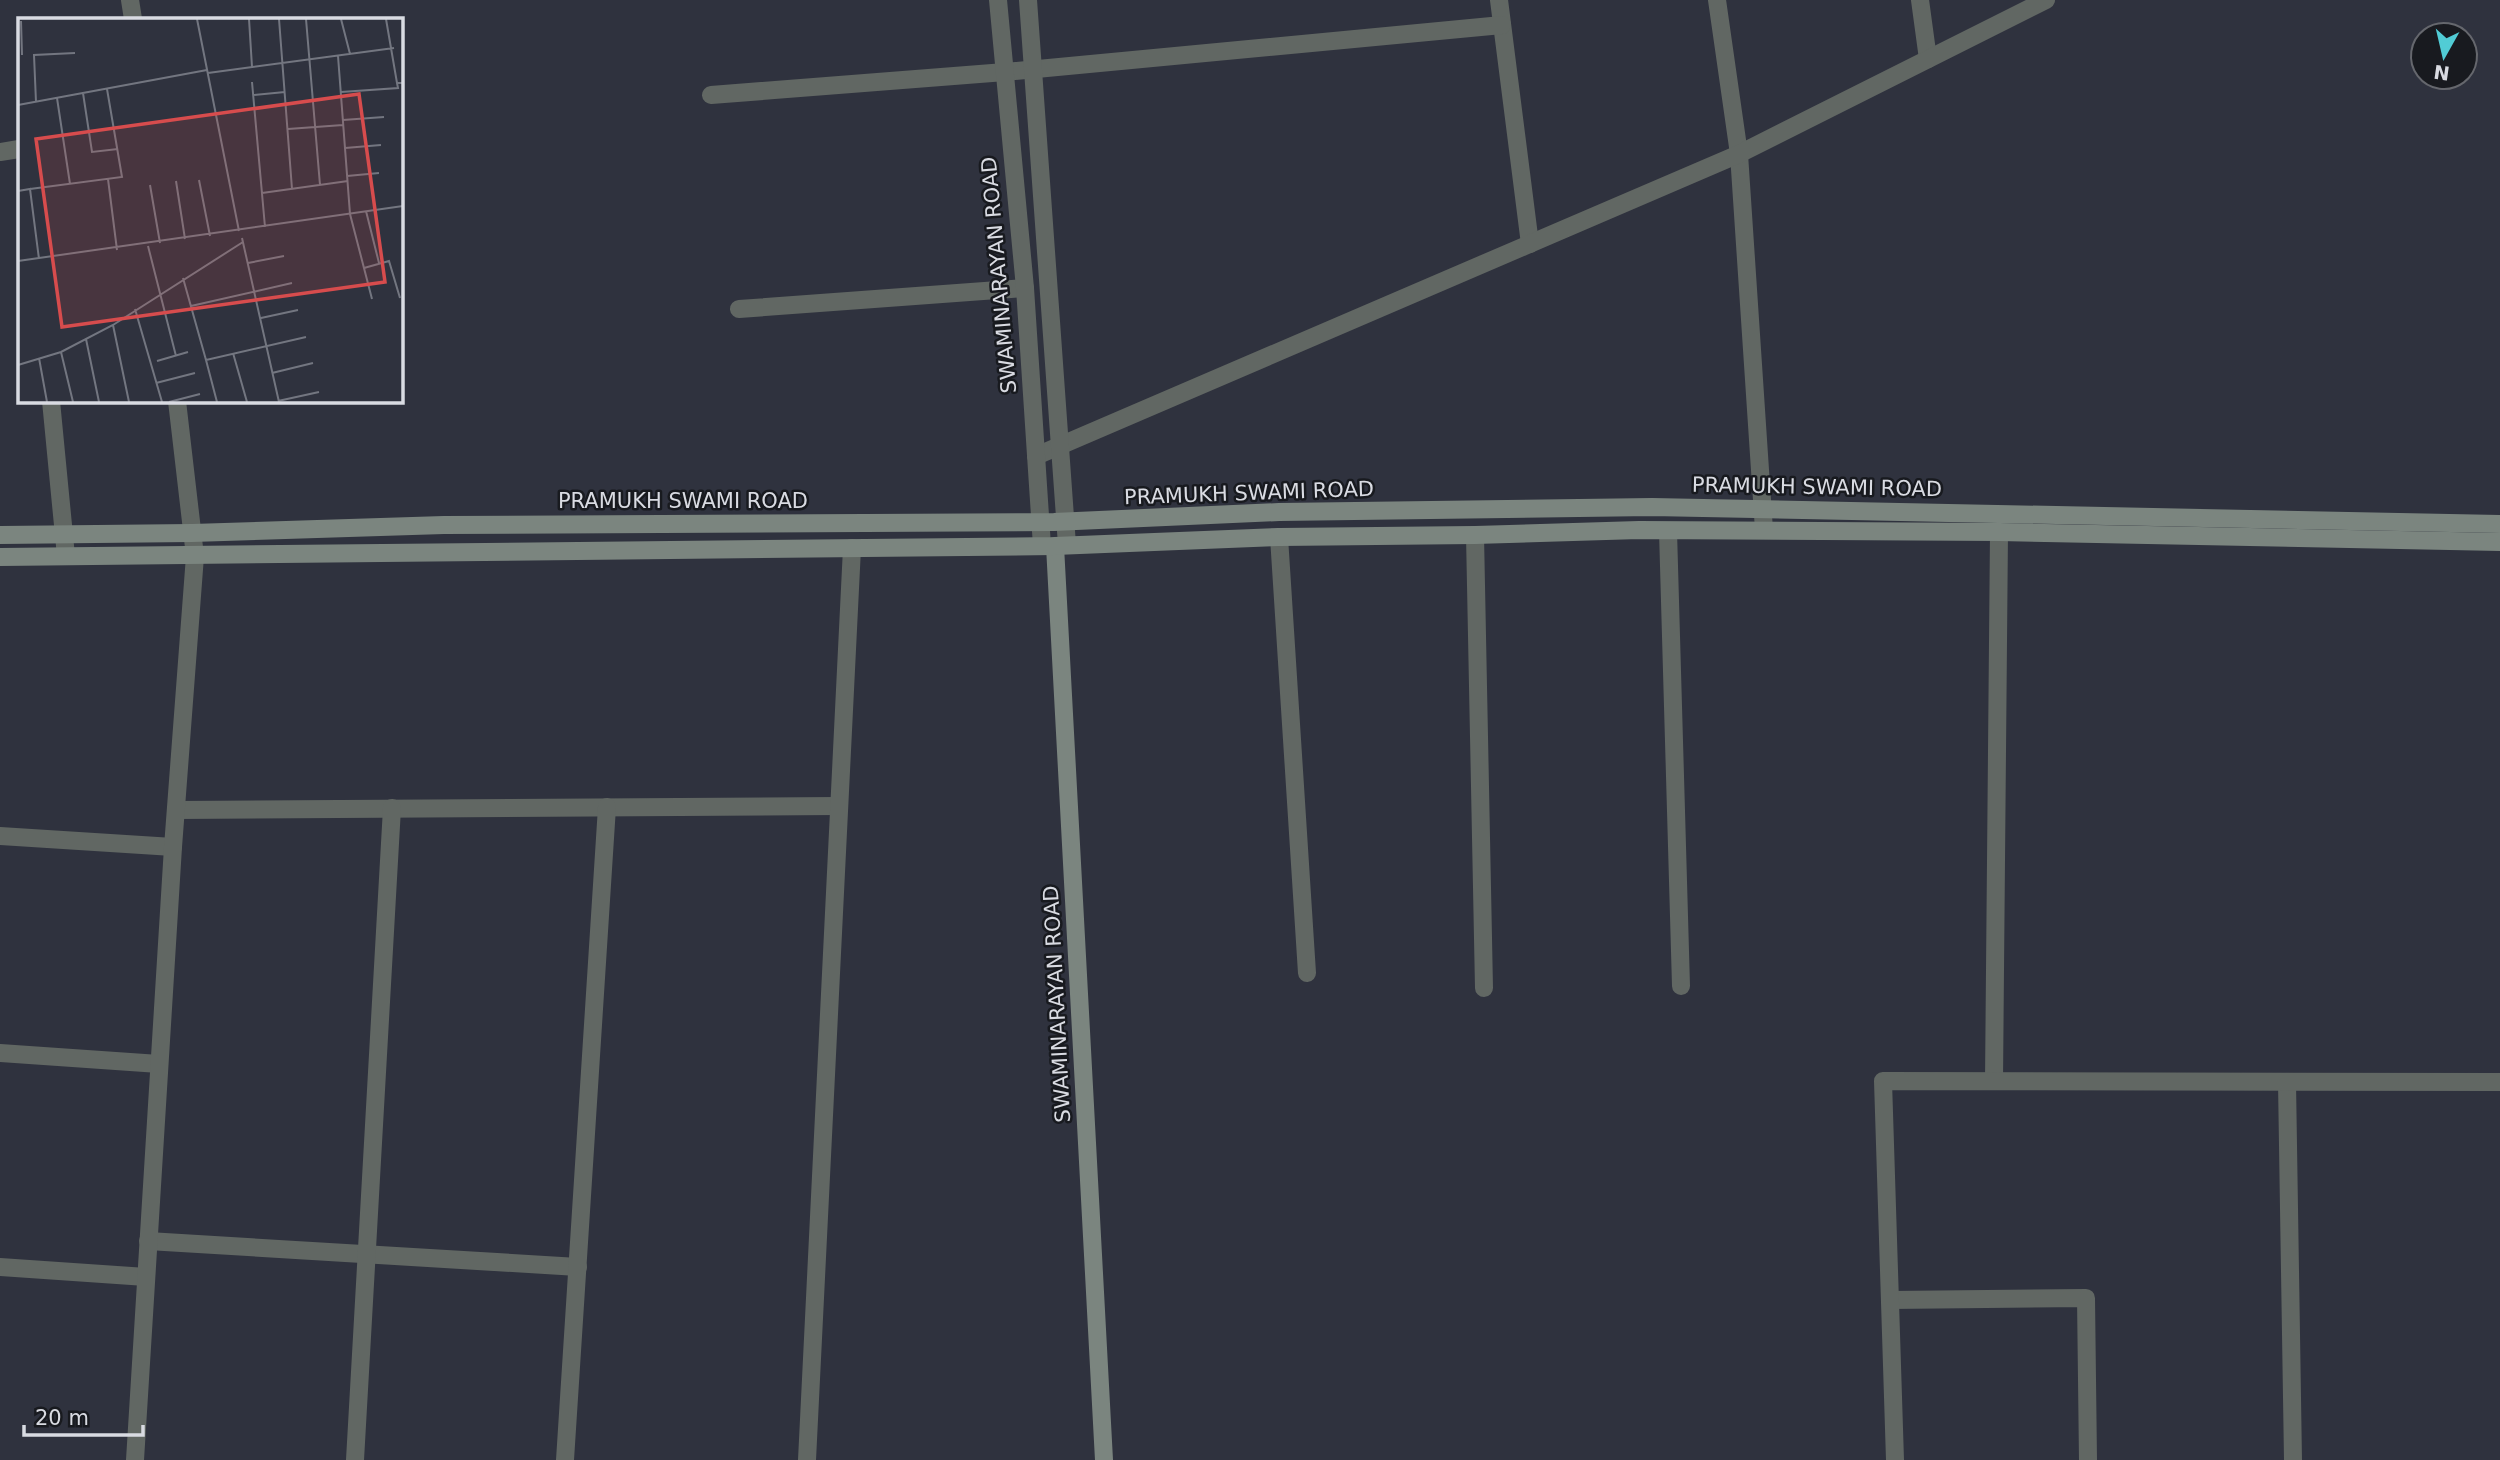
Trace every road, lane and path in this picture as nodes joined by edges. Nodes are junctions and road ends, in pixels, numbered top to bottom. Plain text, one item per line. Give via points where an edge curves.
1 (130, 0) edge
2 (998, 0) edge
3 (1028, 0) edge
4 (1499, 0) edge
5 (1717, 0) edge
6 (1920, 0) edge
7 (2046, 0) edge
8 (133, 18) edge
9 (1502, 25) junction
10 (1928, 59) junction
11 (1033, 70) junction
12 (1005, 72) junction
13 (711, 95) dead end
14 (18, 149) edge
15 (0, 152) edge
16 (1739, 154) junction
17 (1530, 244) junction
18 (1025, 288) junction
19 (739, 309) dead end
20 (51, 402) edge
21 (177, 402) edge
22 (1060, 445) junction
23 (1036, 456) junction
24 (1762, 509) junction
25 (1066, 522) junction
26 (1041, 523) junction
27 (2500, 524) edge
28 (1764, 530) junction
29 (1668, 531) junction
30 (1999, 532) junction
31 (192, 533) junction
32 (0, 535) edge
33 (64, 535) junction
34 (1475, 536) junction
35 (1279, 537) junction
36 (2500, 542) edge
37 (1054, 546) junction
38 (852, 548) junction
39 (66, 556) junction
40 (195, 556) junction
41 (0, 557) edge
42 (838, 806) junction
43 (607, 807) junction
44 (393, 808) junction
45 (176, 810) junction
46 (0, 836) edge
47 (173, 846) junction
48 (1307, 974) dead end
49 (1681, 986) dead end
50 (1484, 988) dead end
51 (0, 1053) edge
52 (159, 1064) junction
53 (1994, 1081) junction
54 (2287, 1082) junction
55 (2500, 1082) edge
56 (148, 1241) junction
57 (367, 1254) junction
58 (0, 1267) edge
59 (578, 1267) junction
60 (146, 1277) junction
61 (1890, 1300) junction
62 (135, 1460) edge
63 (355, 1460) edge
64 (565, 1460) edge
65 (807, 1460) edge
66 (1104, 1460) edge
67 (1895, 1460) edge
68 (2088, 1460) edge
69 (2293, 1460) edge

1 - 8 street
2 - 12 street, SWAMINARAYAN ROAD
3 - 11 street, SWAMINARAYAN ROAD
4 - 9 street
5 - 16 street
6 - 10 street
7 - 10 street
9 - 11 street
9 - 17 street
10 - 16 street
11 - 12 street
11 - 22 street, SWAMINARAYAN ROAD
12 - 13 street
12 - 18 street, SWAMINARAYAN ROAD
14 - 15 street
16 - 17 street
16 - 24 street
17 - 22 street
18 - 19 street
18 - 23 street, SWAMINARAYAN ROAD
20 - 33 street
21 - 31 street
22 - 23 street
22 - 25 street, SWAMINARAYAN ROAD
23 - 26 street, SWAMINARAYAN ROAD
24 - 25 main road, PRAMUKH SWAMI ROAD via 1279,512
24 - 27 main road, PRAMUKH SWAMI ROAD
24 - 28 street
25 - 26 main road, PRAMUKH SWAMI ROAD
25 - 37 street, SWAMINARAYAN ROAD
26 - 31 main road, PRAMUKH SWAMI ROAD via 444,525
26 - 37 street, SWAMINARAYAN ROAD
28 - 29 main road, PRAMUKH SWAMI ROAD
28 - 30 main road, PRAMUKH SWAMI ROAD
29 - 34 main road, PRAMUKH SWAMI ROAD
29 - 49 street
30 - 36 main road, PRAMUKH SWAMI ROAD
30 - 53 street
31 - 33 main road, PRAMUKH SWAMI ROAD
31 - 40 street
32 - 33 main road, PRAMUKH SWAMI ROAD
33 - 39 street
34 - 35 main road, PRAMUKH SWAMI ROAD
34 - 50 street
35 - 37 main road, PRAMUKH SWAMI ROAD
35 - 48 street
37 - 38 main road, PRAMUKH SWAMI ROAD
37 - 66 main road, SWAMINARAYAN ROAD
38 - 40 main road, PRAMUKH SWAMI ROAD
38 - 42 street
39 - 40 main road, PRAMUKH SWAMI ROAD
39 - 41 main road, PRAMUKH SWAMI ROAD
40 - 45 street
42 - 43 street
42 - 65 street
43 - 44 street
43 - 59 street
44 - 45 street
44 - 57 street
45 - 47 street
46 - 47 street
47 - 52 street
51 - 52 street
52 - 56 street
53 - 54 street
53 - 61 street via 1883,1081
54 - 55 street
54 - 69 street
56 - 57 street
56 - 60 street
57 - 59 street
57 - 63 street
58 - 60 street
59 - 64 street
60 - 62 street
61 - 67 street
61 - 68 street via 2086,1298

